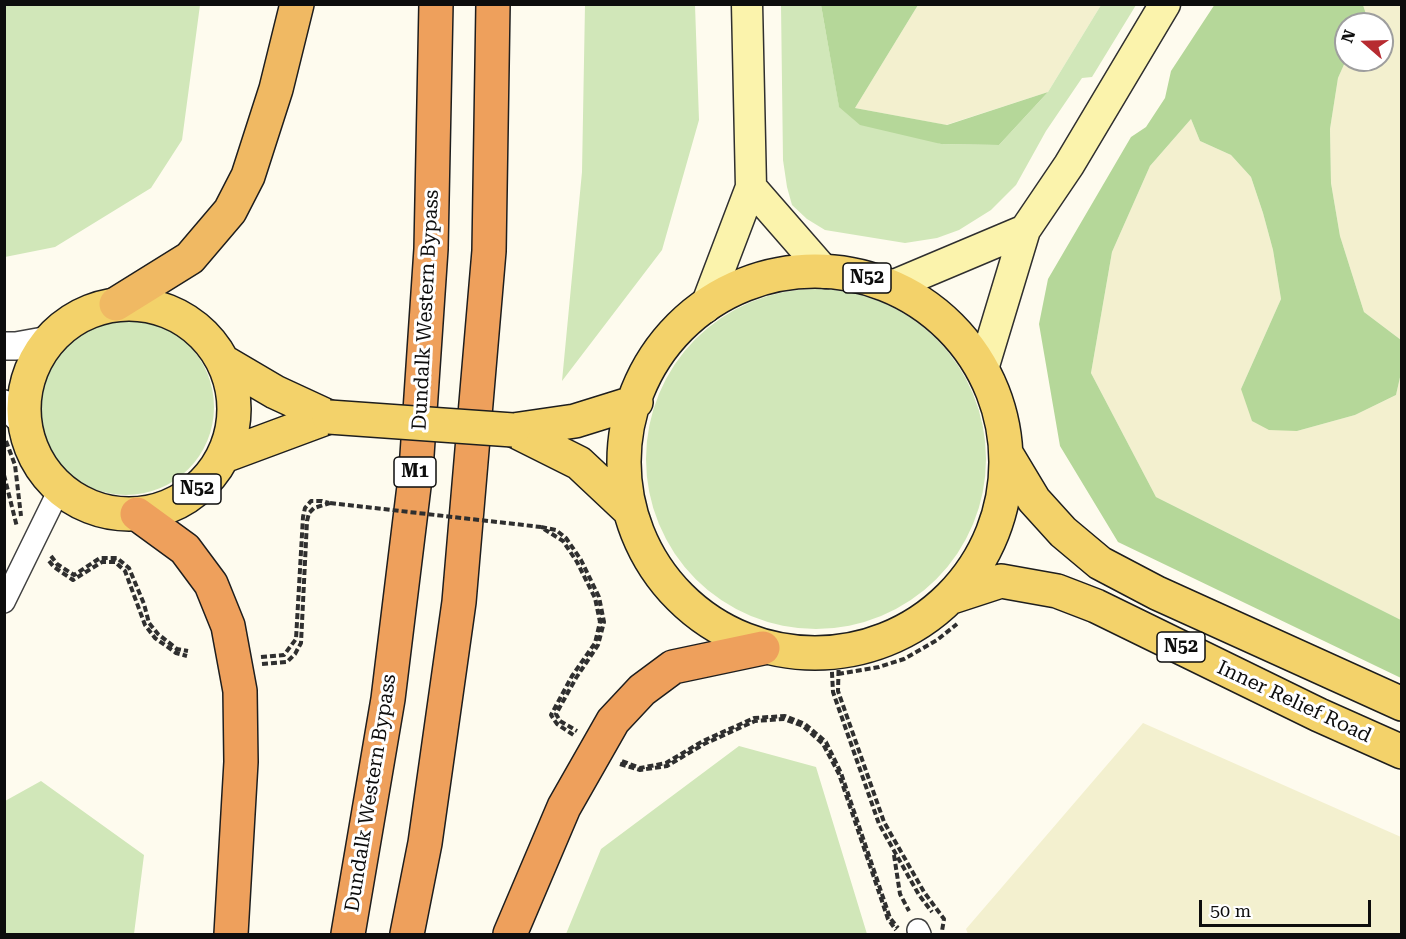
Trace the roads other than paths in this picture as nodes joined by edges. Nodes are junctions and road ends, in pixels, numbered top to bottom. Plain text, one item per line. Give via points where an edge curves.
1 (297, 4) edge
2 (436, 4) edge
3 (493, 4) edge
4 (747, 4) edge
5 (1166, 4) edge
6 (751, 188) junction
7 (1025, 230) junction
8 (826, 273) junction
9 (892, 286) junction
10 (116, 304) junction
11 (705, 308) junction
12 (49, 340) junction
13 (4, 346) edge
14 (224, 362) junction
15 (983, 369) junction
16 (636, 402) junction
17 (329, 417) junction
18 (12, 422) edge
19 (513, 430) junction
20 (224, 456) junction
21 (1007, 456) junction
22 (60, 488) junction
23 (629, 510) junction
24 (137, 514) junction
25 (4, 602) edge
26 (956, 609) junction
27 (763, 648) junction
28 (1401, 704) edge
29 (1401, 752) edge
30 (231, 934) edge
31 (348, 934) edge
32 (407, 934) edge
33 (510, 934) edge

1 - 10 highway via 273,100 248,176 230,211 190,258
2 - 31 highway, Dundalk Western Bypass / M1 via 431,249 416,470 388,699
3 - 32 highway via 489,251 459,602 425,843
4 - 6 main road
5 - 7 main road
6 - 8 main road
6 - 11 main road
7 - 9 main road
7 - 15 main road
8 - 9 main road, N52 via 858,275
8 - 11 main road, N52 via 802,271 759,279 725,293
9 - 15 main road, N52 via 950,325
10 - 12 main road, N52 via 86,312
10 - 14 main road, N52 via 163,308 180,316 212,342
11 - 16 main road, N52 via 679,328 644,376
12 - 13 street
12 - 18 main road, N52 via 36,360 24,402
14 - 17 main road, N52
14 - 20 main road, N52 via 235,414
15 - 21 main road, N52 via 1002,417
16 - 19 main road, N52 via 575,421
16 - 23 main road, N52 via 624,443
17 - 19 main road, N52, bridge
17 - 20 main road, N52
18 - 22 main road, N52 via 29,440 46,474
19 - 23 main road, N52 via 579,463
20 - 24 main road, N52 via 208,479 187,497 170,506
21 - 26 main road, N52 via 999,518
21 - 28 main road, N52 via 1034,500 1063,532 1100,563
22 - 24 main road, N52 via 85,505 112,513
22 - 25 street via 30,536
23 - 27 main road, N52 via 650,560 674,592 706,621
24 - 30 highway via 185,549 211,584 228,626 240,691 241,762
26 - 27 main road, N52 via 836,660
26 - 29 main road, Inner Relief Road / N52 via 1001,581 1057,591
27 - 33 highway via 673,667 642,690 613,721 564,807

